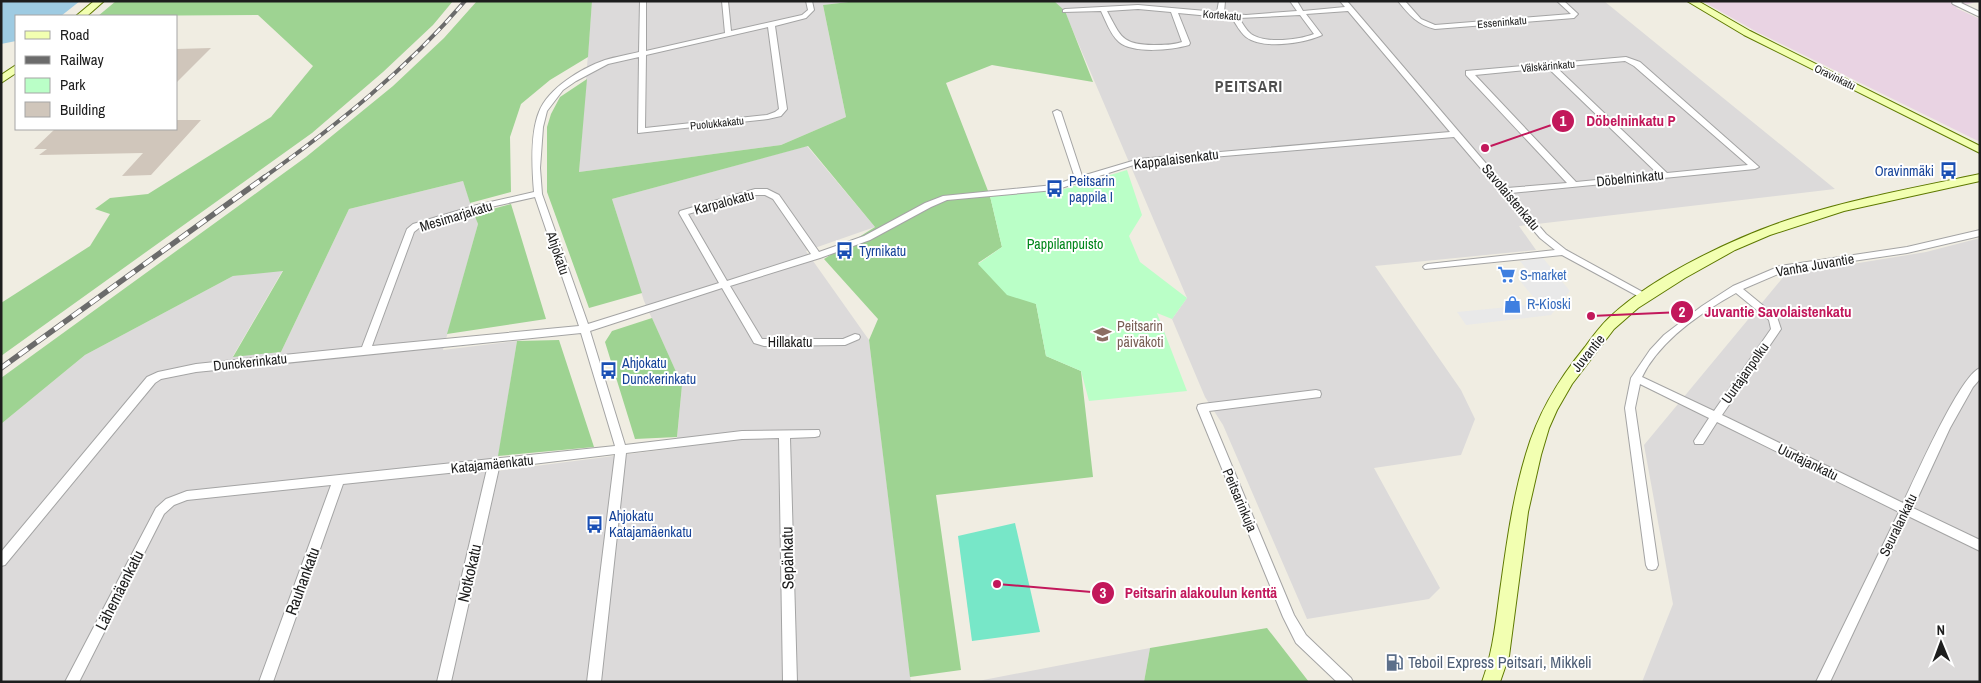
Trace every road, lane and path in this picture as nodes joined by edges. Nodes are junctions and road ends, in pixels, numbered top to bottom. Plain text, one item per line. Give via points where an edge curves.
1 (100, 1) edge
2 (643, 1) edge
3 (725, 1) edge
4 (1086, 1) edge
5 (1222, 1) edge
6 (1293, 1) edge
7 (1343, 1) edge
8 (1401, 1) edge
9 (1560, 1) edge
10 (1691, 1) edge
11 (1961, 1) edge
12 (1139, 4) edge
13 (810, 6) edge
14 (1103, 9) junction
15 (1350, 9) junction
16 (1092, 10) junction
17 (1174, 10) junction
18 (1065, 11) dead end
19 (1302, 13) junction
20 (82, 15) edge
21 (1220, 15) junction
22 (1980, 15) edge
23 (1234, 16) junction
24 (771, 24) junction
25 (728, 33) junction
26 (642, 52) junction
27 (1550, 66) junction
28 (15, 69) edge
29 (1, 80) edge
30 (1057, 112) dead end
31 (1457, 134) junction
32 (1980, 150) edge
33 (1755, 166) joint
34 (1663, 174) junction
35 (1980, 177) edge
36 (1079, 179) junction
37 (1573, 184) junction
38 (1506, 190) junction
39 (538, 194) junction
40 (1980, 233) edge
41 (1563, 252) junction
42 (817, 256) junction
43 (1428, 267) dead end
44 (726, 285) junction
45 (1736, 288) junction
46 (1645, 297) junction
47 (585, 329) junction
48 (855, 337) dead end
49 (366, 350) junction
50 (1980, 372) edge
51 (1636, 378) junction
52 (1316, 394) dead end
53 (1715, 417) junction
54 (815, 433) dead end
55 (784, 434) junction
56 (1698, 441) dead end
57 (621, 449) junction
58 (494, 464) junction
59 (339, 480) junction
60 (170, 502) joint
61 (1906, 510) junction
62 (1980, 546) edge
63 (1, 561) edge
64 (1652, 565) dead end
65 (72, 682) edge
66 (266, 682) edge
67 (444, 682) edge
68 (594, 682) edge
69 (790, 682) edge
70 (1346, 682) edge
71 (1491, 682) edge
72 (1823, 682) edge

1 - 20 main road
2 - 26 street
3 - 25 street
4 - 16 street
5 - 21 street
6 - 19 street
7 - 15 street, Savolaistenkatu
8 - 9 street, Esseninkatu via 1421,24 1443,27 1574,16
10 - 32 street, Oravinkatu via 1747,33
11 - 22 street via 1955,3
12 - 14 street, Kortekatu
12 - 17 street, Kortekatu
13 - 24 street, Ahjokatu via 804,17
14 - 16 street, Kortekatu
14 - 17 street via 1118,39 1128,46 1140,48 1186,43
15 - 19 street, Kortekatu
15 - 31 street, Savolaistenkatu
16 - 18 street, Kortekatu
17 - 21 street, Kortekatu
19 - 23 street, Kortekatu
19 - 23 street via 1318,35 1308,40 1266,42 1250,37
21 - 23 street, Kortekatu
24 - 25 street, Ahjokatu
24 - 26 street, Puolukkakatu via 783,109 768,117 641,131
25 - 26 street, Ahjokatu
26 - 39 street, Ahjokatu via 589,70 551,98 539,127
27 - 33 street, Välskärinkatu via 1626,60 1637,64
27 - 34 street
27 - 37 street, Välskärinkatu via 1469,73
28 - 29 main road
30 - 36 street
31 - 36 street, Kappalaisenkatu via 1138,161
31 - 38 street, Savolaistenkatu
33 - 34 street, Döbelninkatu
34 - 37 street, Döbelninkatu
35 - 46 main road, Juvantie via 1857,204 1777,228 1708,260
36 - 42 street, Kappalaisenkatu via 1055,187 946,198 867,238
37 - 38 street, Döbelninkatu
38 - 41 street, Savolaistenkatu via 1544,236
39 - 47 street, Ahjokatu
39 - 49 street, Mesimarjakatu via 471,210 416,226 410,231
40 - 45 street, Vanha Juvantie via 1907,250 1783,268
41 - 43 street
41 - 46 street, Savolaistenkatu
42 - 44 street
42 - 44 street, Karpalokatu via 776,197 767,192 755,192 684,213
44 - 47 street
44 - 48 street, Hillakatu via 758,341 845,342
45 - 51 street, Vanha Juvantie via 1715,300 1666,339 1642,366
45 - 53 street, Uurtajanpolku via 1774,319 1776,328
46 - 71 main road, Juvantie via 1609,326 1572,373 1542,425 1528,472 1500,656
47 - 49 street, Dunckerinkatu
47 - 57 street, Ahjokatu
49 - 63 street, Dunckerinkatu via 179,370 151,380
50 - 61 street, Seuralankatu via 1957,403
51 - 53 street, Uurtajankatu
51 - 64 street, Vanha Juvantie via 1630,408
52 - 70 street, Peitsarinkuja via 1202,408 1293,624 1301,639
53 - 56 street, Uurtajanpolku
53 - 61 street, Uurtajankatu
54 - 55 street, Katajamäenkatu
55 - 57 street, Katajamäenkatu via 742,435
55 - 69 street, Sepänkatu
57 - 58 street, Katajamäenkatu
57 - 68 street, Ahjokatu
58 - 59 street, Katajamäenkatu
58 - 67 street, Notkokatu
59 - 60 street, Katajamäenkatu via 187,496
59 - 66 street, Rauhankatu
60 - 65 street, Lähemäenkatu via 160,511
61 - 62 street, Uurtajankatu
61 - 72 street, Seuralankatu

